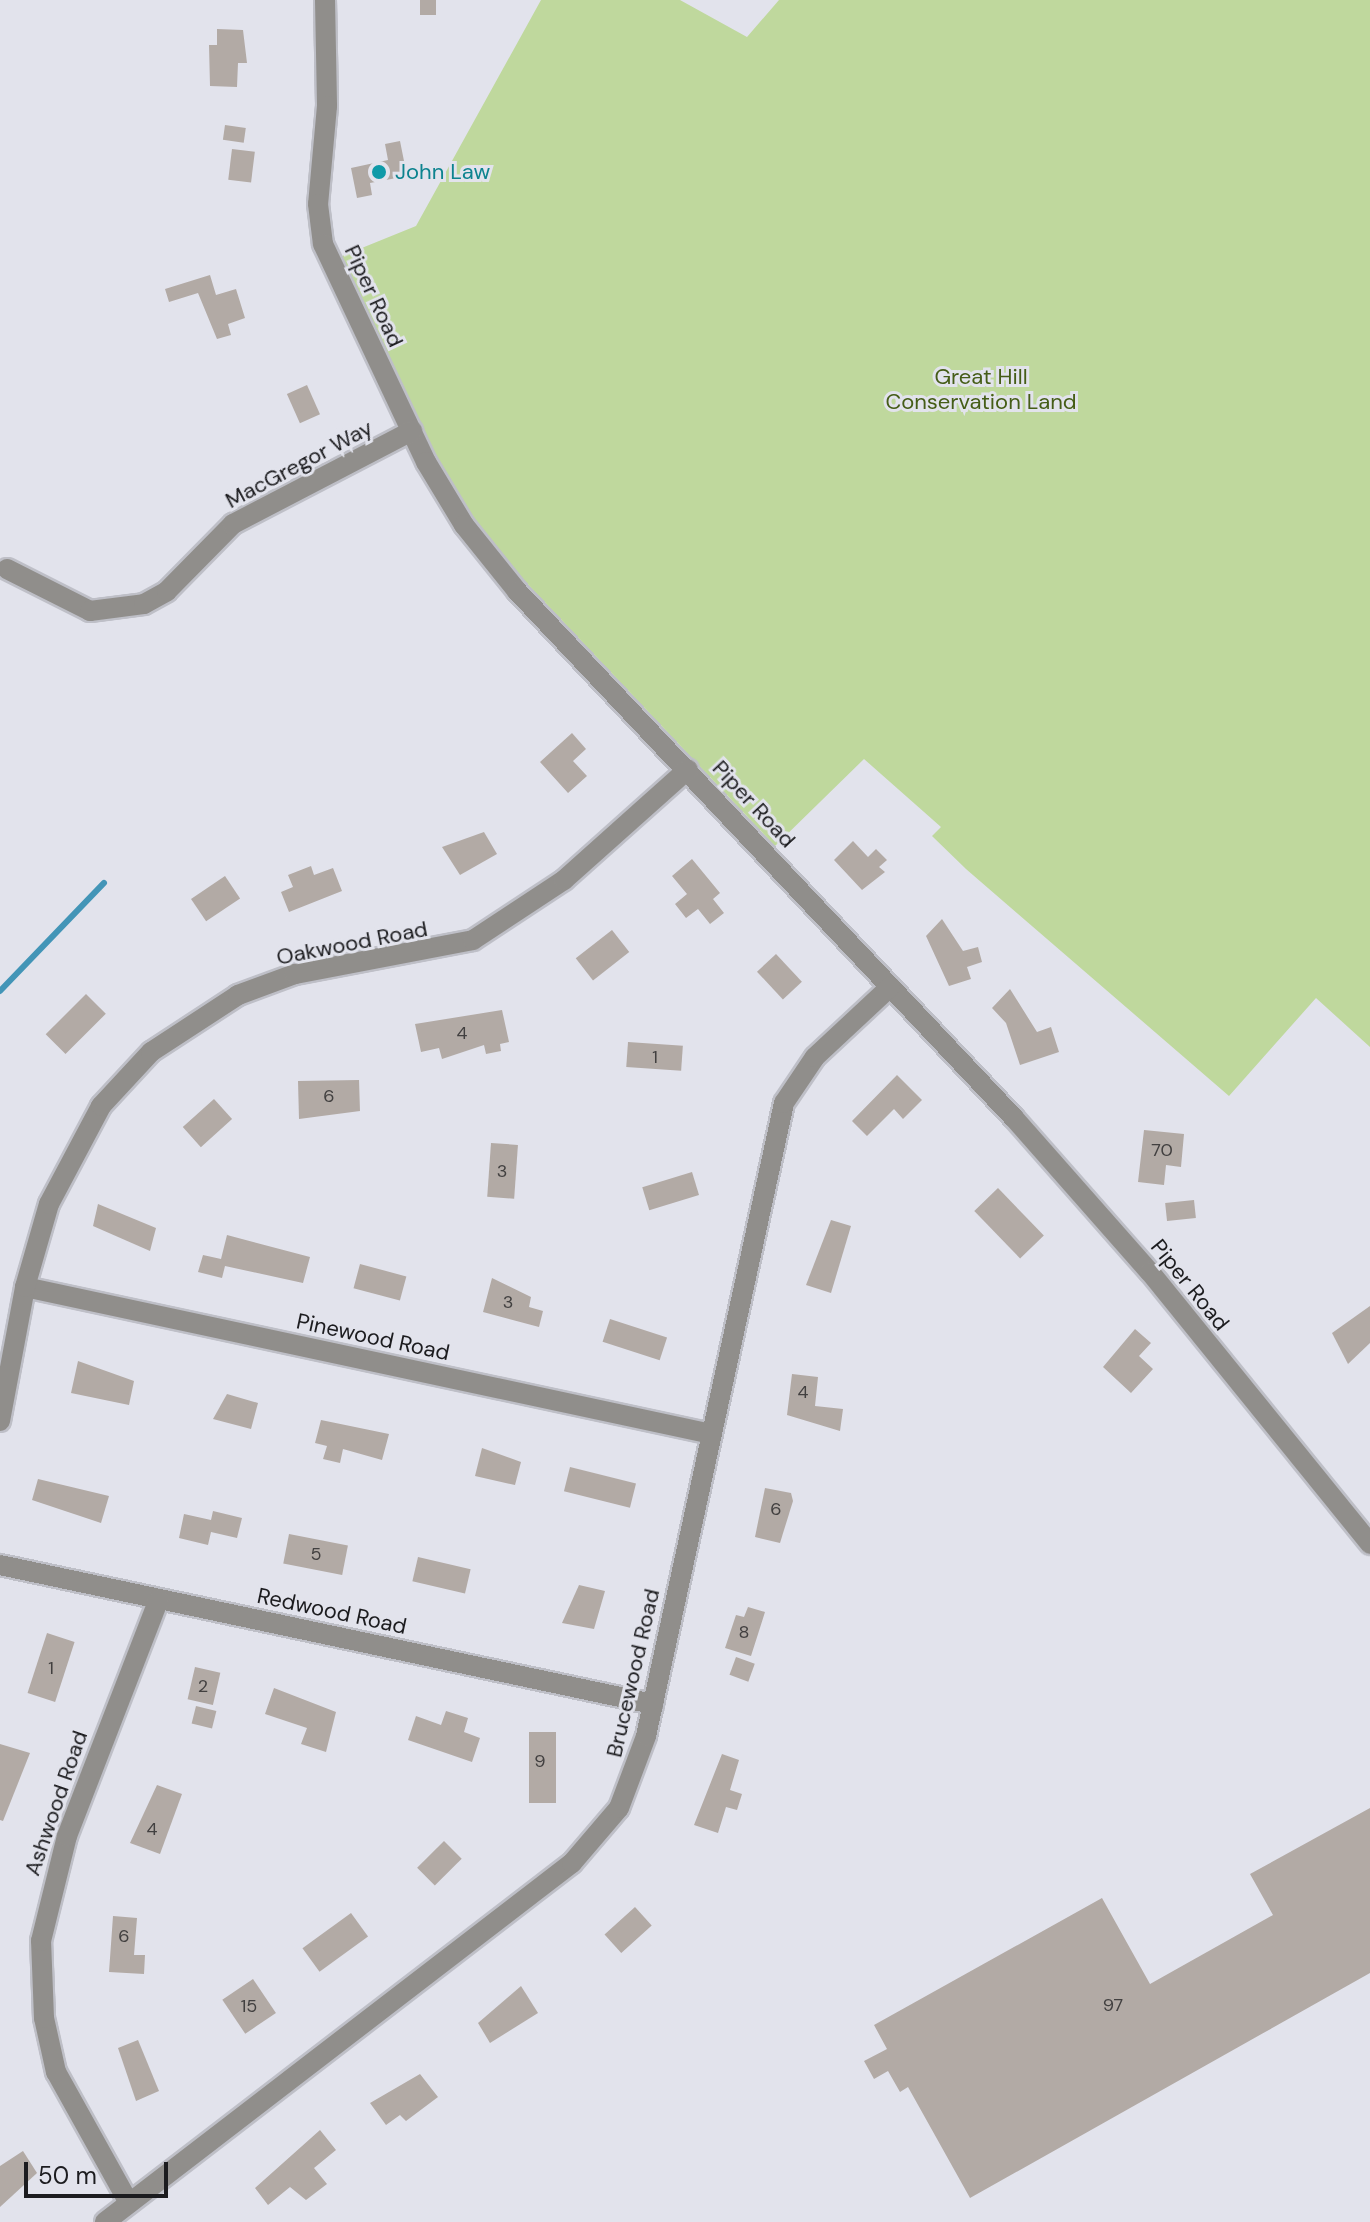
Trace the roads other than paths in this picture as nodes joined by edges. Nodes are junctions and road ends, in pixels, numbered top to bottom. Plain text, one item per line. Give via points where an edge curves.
1 (325, 0) edge
2 (412, 431) junction
3 (7, 569) dead end
4 (688, 769) junction
5 (890, 987) junction
6 (25, 1287) junction
7 (0, 1421) edge
8 (711, 1434) junction
9 (1370, 1544) edge
10 (0, 1565) edge
11 (159, 1599) junction
12 (653, 1704) junction
13 (129, 2203) junction
14 (105, 2222) edge

1 - 2 street, Piper Road via 321,234
2 - 3 street, MacGregor Way via 233,524 167,591 144,604 90,611
2 - 4 street, Piper Road via 485,553
4 - 5 street, Piper Road
4 - 6 street, Oakwood Road via 543,897 473,940 295,974 238,995 151,1052 101,1106 72,1152
5 - 8 street, Brucewood Road via 815,1057 784,1103
5 - 9 street, Piper Road via 1150,1272
6 - 7 street, Oakwood Road
6 - 8 street, Pinewood Road
8 - 12 street, Brucewood Road
10 - 11 street, Redwood Road
11 - 12 street, Redwood Road
11 - 13 street, Ashwood Road via 63,1847 41,1941 44,2018 56,2072
12 - 13 street, Brucewood Road via 630,1787 593,1844
13 - 14 street, Brucewood Road

